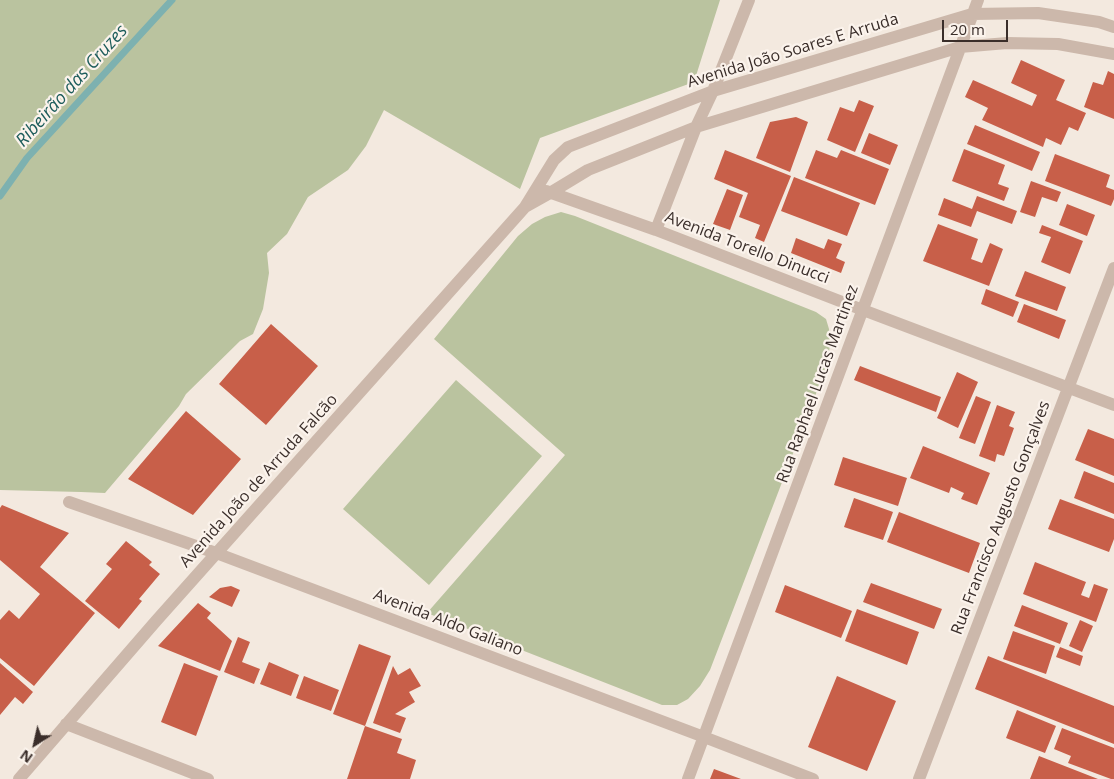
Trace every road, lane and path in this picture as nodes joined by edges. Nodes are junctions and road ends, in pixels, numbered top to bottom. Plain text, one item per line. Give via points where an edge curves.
1 (749, 0) edge
2 (978, 0) edge
3 (972, 14) junction
4 (1114, 27) edge
5 (960, 47) junction
6 (1114, 54) edge
7 (712, 91) junction
8 (696, 127) junction
9 (536, 188) junction
10 (550, 193) junction
11 (525, 207) junction
12 (656, 230) junction
13 (1114, 268) edge
14 (863, 310) junction
15 (1068, 387) junction
16 (1114, 405) edge
17 (69, 502) dead end
18 (216, 553) junction
19 (66, 724) junction
20 (704, 737) junction
21 (19, 779) edge
22 (208, 779) edge
23 (688, 779) edge
24 (813, 779) edge
25 (919, 779) edge

1 - 7 street
2 - 3 street, Rua Raphael Lucas Martinez
3 - 4 street, Avenida João Soares E Arruda via 1038,13
3 - 5 street, Rua Raphael Lucas Martinez
3 - 7 street, Avenida João Soares E Arruda
5 - 6 street via 1007,43 1058,44
5 - 8 street
5 - 14 street, Rua Raphael Lucas Martinez
7 - 8 street
7 - 9 street, Avenida João Soares E Arruda via 568,147 554,160
8 - 10 street via 588,170
8 - 12 street
9 - 10 street, Avenida Torello Dinucci
9 - 11 street, Avenida João Soares E Arruda
10 - 11 street
10 - 12 street, Avenida Torello Dinucci
11 - 18 street, Avenida João de Arruda Falcão
12 - 14 street, Avenida Torello Dinucci
13 - 15 street, Rua Francisco Augusto Gonçalves
14 - 15 street, Avenida Torello Dinucci
14 - 20 street, Rua Raphael Lucas Martinez
15 - 16 street, Avenida Torello Dinucci
15 - 25 street, Rua Francisco Augusto Gonçalves
17 - 18 street, Avenida Aldo Galiano
18 - 19 street, Avenida João de Arruda Falcão
18 - 20 street, Avenida Aldo Galiano
19 - 21 street, Avenida João de Arruda Falcão
19 - 22 street
20 - 23 street, Rua Raphael Lucas Martinez
20 - 24 street, Avenida Aldo Galiano

